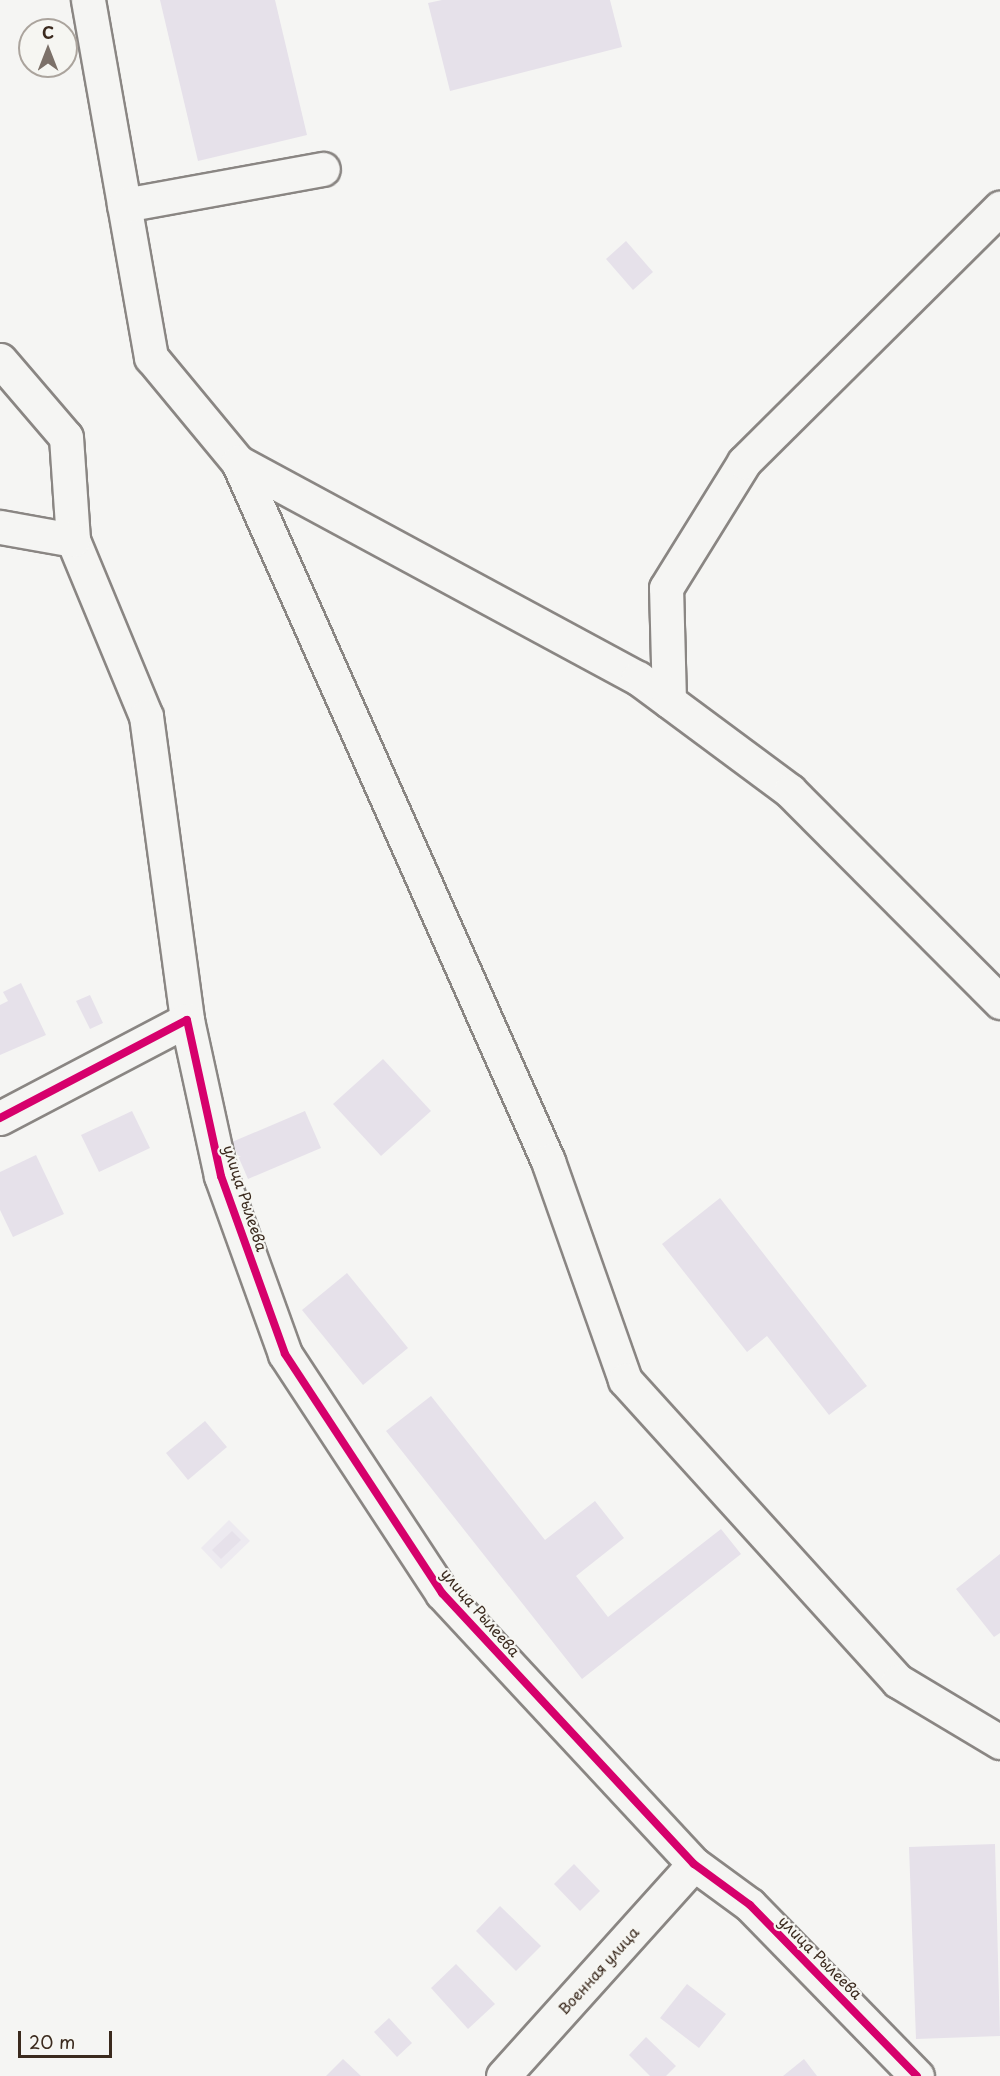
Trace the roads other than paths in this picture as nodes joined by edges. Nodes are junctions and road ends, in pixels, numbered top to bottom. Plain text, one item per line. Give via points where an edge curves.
1 (88, 0) edge
2 (323, 169) dead end
3 (124, 205) junction
4 (1000, 208) edge
5 (0, 360) edge
6 (238, 462) junction
7 (0, 527) edge
8 (73, 540) junction
9 (669, 701) junction
10 (1000, 1002) edge
11 (187, 1020) junction
12 (0, 1118) edge
13 (1000, 1742) edge
14 (694, 1864) junction
15 (503, 2076) edge
16 (917, 2076) edge

1 - 3 street
2 - 3 street
3 - 6 street via 151,357
4 - 9 street via 744,462 666,588
5 - 8 street, улица Рылеева via 66,437
6 - 9 street via 638,678
6 - 13 street via 548,1161 625,1380 898,1681
7 - 8 street
8 - 11 street, улица Рылеева via 146,716
9 - 10 street via 790,791
11 - 12 street
11 - 14 street, улица Рылеева via 221,1176 285,1354 442,1593
14 - 15 street, Военная улица
14 - 16 street, улица Рылеева via 750,1905

